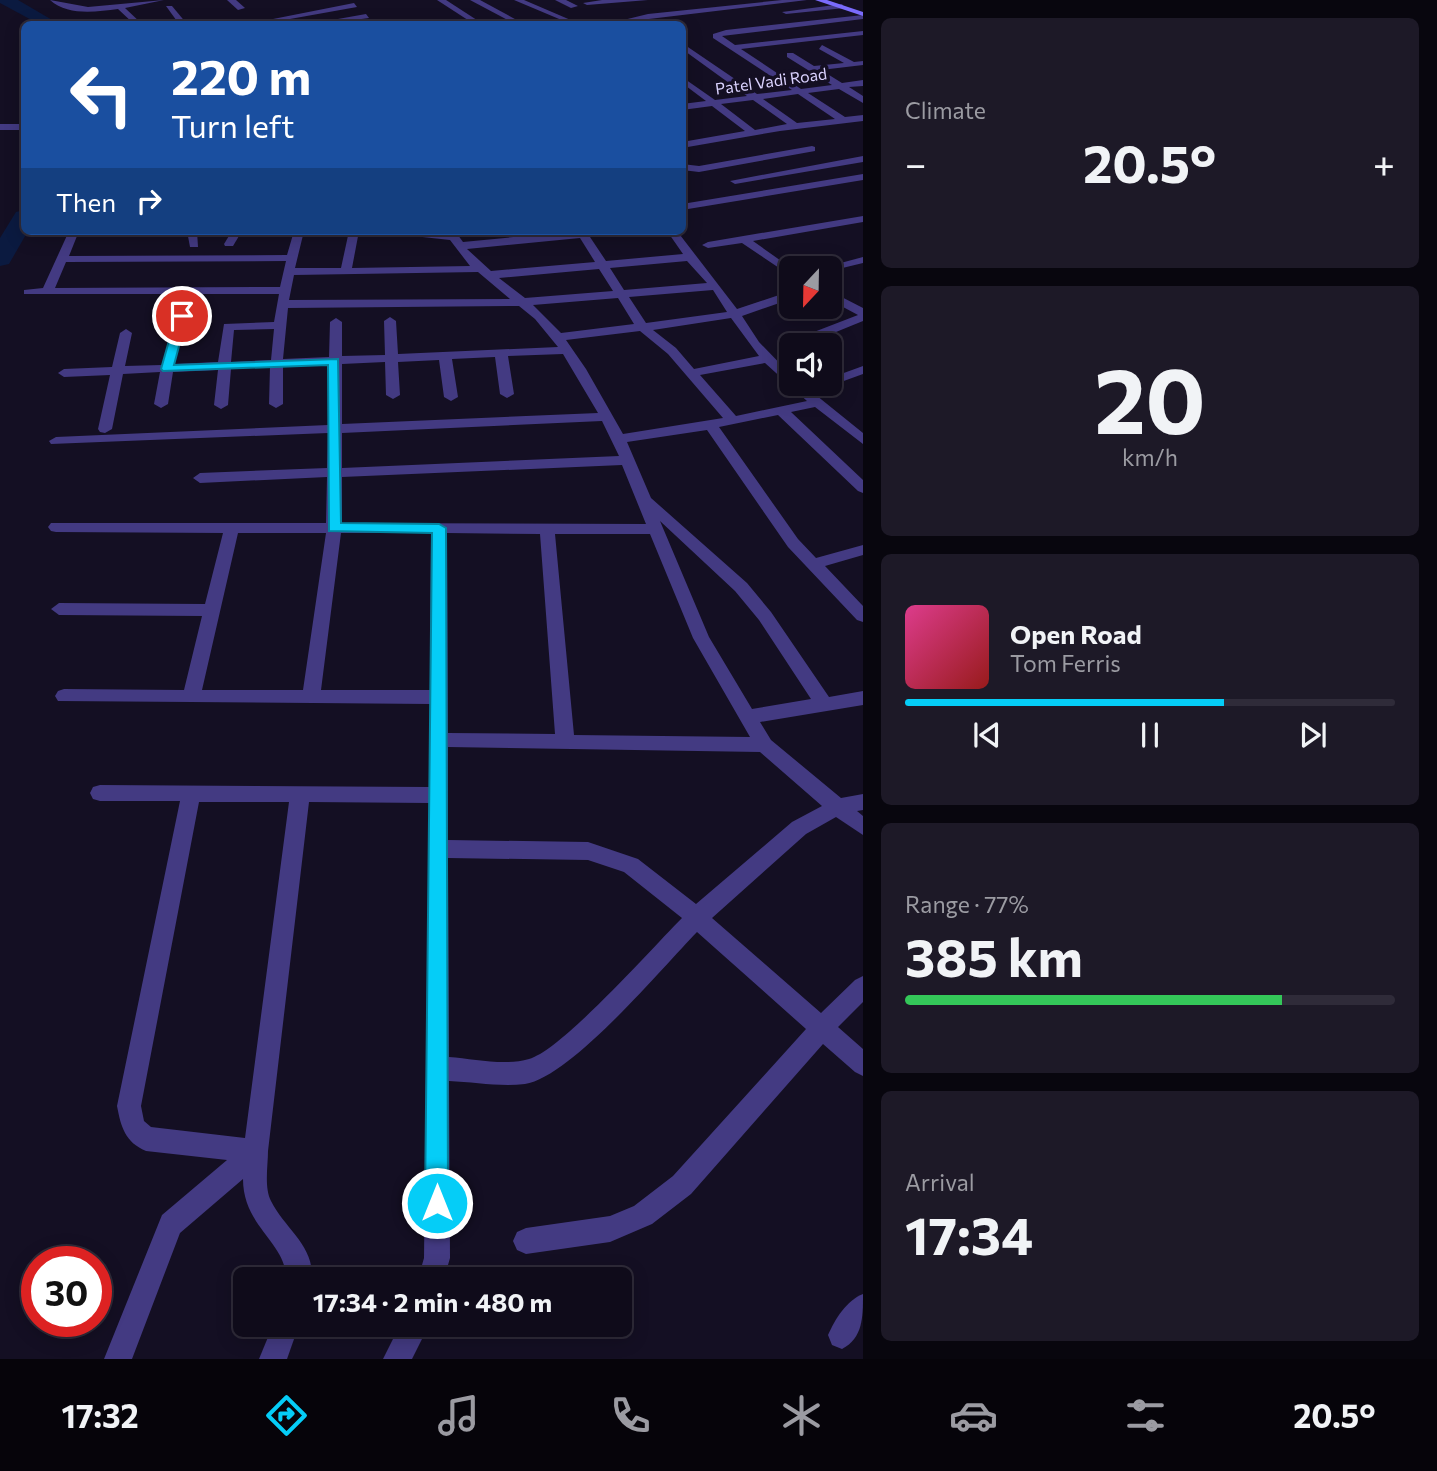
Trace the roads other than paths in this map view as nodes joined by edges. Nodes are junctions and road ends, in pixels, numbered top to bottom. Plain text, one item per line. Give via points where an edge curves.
1 (54, 0) edge
2 (160, 0) edge
3 (231, 0) edge
4 (441, 0) edge
5 (474, 0) edge
6 (538, 0) edge
7 (559, 0) edge
8 (637, 0) edge
9 (644, 0) edge
10 (717, 0) edge
11 (803, 0) edge
12 (819, 0) edge
13 (352, 2) edge
14 (520, 3) edge
15 (587, 4) dead end
16 (119, 5) junction
17 (574, 6) dead end
18 (842, 6) junction
19 (169, 8) dead end
20 (242, 8) dead end
21 (504, 8) dead end
22 (729, 8) junction
23 (493, 10) junction
24 (547, 12) junction
25 (780, 12) dead end
26 (535, 15) dead end
27 (658, 15) junction
28 (366, 16) junction
29 (743, 16) dead end
30 (863, 16) edge
31 (135, 21) edge
32 (180, 21) edge
33 (281, 21) edge
34 (332, 21) edge
35 (372, 21) edge
36 (474, 21) edge
37 (518, 21) edge
38 (569, 21) edge
39 (627, 21) edge
40 (815, 22) junction
41 (863, 33) edge
42 (840, 35) junction
43 (852, 41) dead end
44 (822, 47) dead end
45 (686, 48) edge
46 (731, 48) junction
47 (790, 55) dead end
48 (863, 63) edge
49 (852, 64) junction
50 (812, 69) junction
51 (686, 82) edge
52 (863, 83) edge
53 (838, 86) junction
54 (798, 92) junction
55 (755, 98) junction
56 (863, 100) edge
57 (715, 103) junction
58 (686, 107) edge
59 (863, 118) edge
60 (843, 120) junction
61 (0, 127) edge
62 (21, 127) edge
63 (793, 130) junction
64 (752, 132) junction
65 (801, 142) dead end
66 (695, 143) junction
67 (686, 144) edge
68 (811, 149) junction
69 (706, 151) dead end
70 (863, 159) edge
71 (834, 164) junction
72 (686, 167) edge
73 (861, 179) edge
74 (735, 181) dead end
75 (686, 206) edge
76 (863, 219) edge
77 (72, 235) edge
78 (193, 235) edge
79 (235, 235) edge
80 (298, 235) edge
81 (353, 235) edge
82 (429, 235) edge
83 (530, 235) edge
84 (583, 235) edge
85 (675, 235) edge
86 (453, 238) edge
87 (745, 240) junction
88 (229, 244) dead end
89 (708, 244) dead end
90 (194, 245) dead end
91 (690, 257) junction
92 (292, 258) junction
93 (62, 259) junction
94 (863, 260) edge
95 (602, 264) junction
96 (842, 265) edge
97 (779, 266) edge
98 (340, 271) junction
99 (287, 272) junction
100 (487, 272) junction
101 (716, 286) junction
102 (189, 290) junction
103 (285, 290) junction
104 (28, 292) dead end
105 (48, 292) junction
106 (621, 294) junction
107 (779, 300) edge
108 (525, 302) junction
109 (842, 302) edge
110 (283, 304) junction
111 (330, 304) junction
112 (745, 311) junction
113 (863, 315) edge
114 (390, 321) dead end
115 (336, 322) dead end
116 (280, 325) junction
117 (642, 327) junction
118 (126, 333) dead end
119 (820, 333) edge
120 (563, 344) junction
121 (501, 354) junction
122 (445, 356) junction
123 (390, 359) junction
124 (766, 359) junction
125 (334, 361) junction
126 (275, 364) junction
127 (225, 366) junction
128 (167, 369) junction
129 (117, 370) junction
130 (863, 370) edge
131 (779, 371) edge
132 (64, 373) dead end
133 (691, 373) junction
134 (842, 378) edge
135 (507, 394) dead end
136 (393, 395) dead end
137 (809, 396) edge
138 (451, 397) dead end
139 (816, 402) junction
140 (161, 404) dead end
141 (276, 404) dead end
142 (221, 405) dead end
143 (781, 410) junction
144 (607, 417) junction
145 (732, 420) junction
146 (710, 425) junction
147 (105, 429) dead end
148 (334, 430) junction
149 (619, 439) junction
150 (863, 440) edge
151 (56, 441) dead end
152 (628, 460) junction
153 (334, 473) junction
154 (200, 478) dead end
155 (863, 488) edge
156 (644, 497) junction
157 (56, 527) dead end
158 (232, 527) junction
159 (334, 527) junction
160 (439, 528) junction
161 (547, 529) junction
162 (657, 529) junction
163 (863, 550) edge
164 (814, 564) junction
165 (59, 608) dead end
166 (212, 610) junction
167 (863, 616) edge
168 (64, 696) dead end
169 (191, 697) junction
170 (311, 697) junction
171 (438, 697) junction
172 (863, 698) edge
173 (824, 704) junction
174 (746, 717) junction
175 (438, 740) junction
176 (565, 742) junction
177 (764, 745) junction
178 (100, 793) dead end
179 (191, 794) junction
180 (300, 794) junction
181 (438, 795) junction
182 (863, 802) edge
183 (837, 807) junction
184 (863, 827) edge
185 (438, 849) junction
186 (696, 918) junction
187 (863, 987) edge
188 (822, 1028) junction
189 (863, 1064) edge
190 (437, 1068) junction
191 (256, 1151) junction
192 (526, 1241) dead end
193 (299, 1267) edge
194 (434, 1267) edge
195 (863, 1307) edge
196 (842, 1335) dead end
197 (281, 1337) edge
198 (409, 1337) edge
199 (118, 1359) edge
200 (273, 1359) edge
201 (397, 1359) edge

1 - 16 street via 75,9
2 - 16 street
3 - 20 street
4 - 36 street
5 - 23 street
6 - 14 street
7 - 17 street
8 - 9 street
8 - 15 street
8 - 27 street
10 - 22 street
11 - 22 street
12 - 18 street
13 - 28 street
13 - 33 street
14 - 24 street
16 - 31 street
18 - 25 street
18 - 30 street
19 - 32 street
21 - 23 street
22 - 27 street
22 - 29 street
23 - 37 street
24 - 26 street
24 - 38 street
27 - 39 street
28 - 34 street
28 - 35 street
30 - 40 street
40 - 42 street
40 - 46 street via 717,34
41 - 42 street
42 - 43 street
42 - 46 street
44 - 49 street
45 - 55 street
46 - 54 street
47 - 50 street
48 - 49 street
49 - 50 street
50 - 53 street
51 - 57 street
52 - 53 street, Patel Vadi Road
53 - 54 street, Patel Vadi Road
53 - 56 street
54 - 55 street, Patel Vadi Road
54 - 60 street
55 - 57 street, Patel Vadi Road
55 - 63 street
57 - 58 street, Patel Vadi Road
57 - 64 street
59 - 60 street
60 - 63 street
61 - 62 street
63 - 64 street
64 - 66 street
65 - 68 street
66 - 67 street
66 - 69 street
68 - 71 street
68 - 72 street
70 - 71 street
71 - 73 street
71 - 74 street
73 - 75 street
76 - 87 street
77 - 93 street
78 - 90 street
79 - 88 street
80 - 92 street
81 - 98 street
82 - 86 street
83 - 86 street
84 - 95 street
85 - 91 street
86 - 100 street
87 - 89 street
87 - 97 street
91 - 95 street
91 - 101 street
92 - 93 street
92 - 99 street
93 - 105 street
94 - 96 street
95 - 100 street
95 - 106 street
98 - 99 street
98 - 100 street
98 - 111 street
99 - 103 street
100 - 108 street
101 - 106 street
101 - 112 street
102 - 103 street
102 - 105 street
102 - 128 street
103 - 110 street
104 - 105 street
106 - 108 street
106 - 117 street
107 - 112 street
108 - 111 street
108 - 120 street
109 - 113 street
110 - 111 street
110 - 116 street
112 - 117 street
112 - 124 street
113 - 119 street
114 - 123 street
115 - 125 street
116 - 126 street
116 - 127 street via 228,327
117 - 120 street
117 - 133 street
118 - 129 street
120 - 121 street
120 - 144 street
121 - 122 street
121 - 135 street
122 - 123 street
122 - 138 street
123 - 125 street
123 - 136 street
124 - 131 street
124 - 133 street
125 - 126 street
125 - 148 street
126 - 127 street
126 - 141 street
127 - 128 street
127 - 142 street
128 - 129 street
128 - 140 street
129 - 132 street
129 - 147 street
130 - 134 street
133 - 145 street
137 - 139 street
139 - 143 street
139 - 150 street
143 - 145 street
143 - 155 street
144 - 148 street
144 - 149 street
145 - 146 street
146 - 149 street
146 - 164 street via 771,514
148 - 151 street
148 - 153 street
149 - 152 street
152 - 153 street
152 - 156 street
153 - 154 street
153 - 159 street
156 - 162 street
156 - 173 street via 741,587
157 - 158 street
158 - 159 street
158 - 166 street
159 - 160 street
159 - 170 street
160 - 161 street
160 - 171 street
161 - 162 street
161 - 176 street
162 - 174 street via 701,638
163 - 164 street
164 - 167 street
165 - 166 street
166 - 169 street
168 - 169 street
169 - 170 street
170 - 171 street
171 - 175 street
172 - 173 street
173 - 174 street
174 - 177 street
175 - 176 street
175 - 181 street
176 - 177 street
177 - 183 street
178 - 179 street
179 - 180 street
179 - 191 street via 129,1106 132,1127 146,1139
180 - 181 street
180 - 191 street
181 - 185 street
182 - 183 street
183 - 184 street
183 - 186 street via 799,828
185 - 186 street via 554,849 611,856 640,871
185 - 190 street
186 - 188 street
186 - 190 street via 575,1042 545,1065 505,1073
187 - 188 street
188 - 189 street
188 - 192 street via 682,1185 643,1215 610,1229
190 - 194 street
191 - 193 street via 258,1202 288,1241
191 - 199 street via 171,1224
195 - 196 street
197 - 200 street
198 - 201 street

